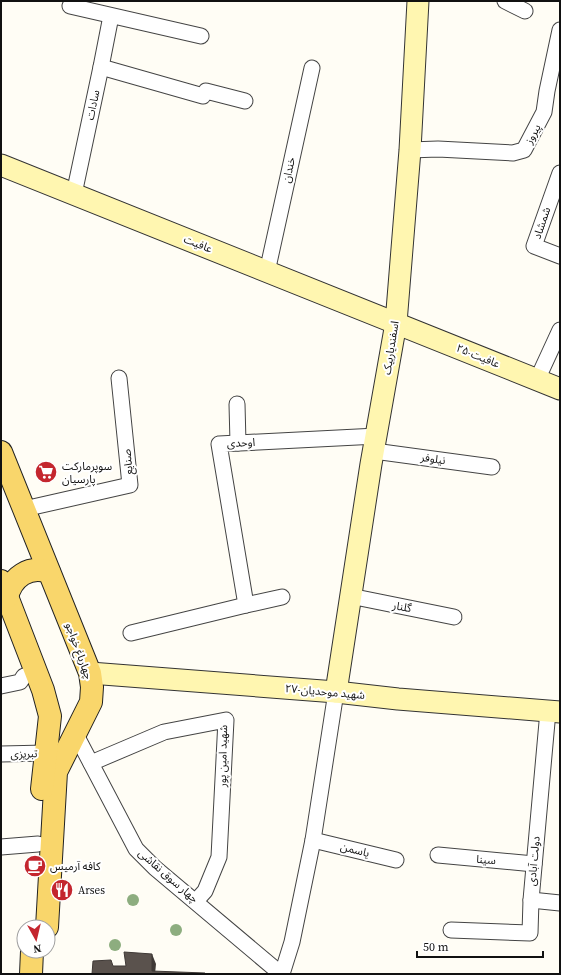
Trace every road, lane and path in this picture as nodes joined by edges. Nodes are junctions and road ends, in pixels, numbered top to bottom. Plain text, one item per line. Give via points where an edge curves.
1 (418, 1) edge
2 (505, 1) edge
3 (70, 6) dead end
4 (525, 11) dead end
5 (111, 16) junction
6 (560, 30) edge
7 (201, 36) dead end
8 (101, 67) junction
9 (312, 68) dead end
10 (553, 94) edge
11 (245, 101) dead end
12 (410, 150) junction
13 (1, 165) edge
14 (560, 173) edge
15 (74, 194) junction
16 (560, 256) edge
17 (267, 272) junction
18 (396, 323) junction
19 (560, 330) edge
20 (119, 378) dead end
21 (538, 380) junction
22 (560, 389) edge
23 (237, 404) dead end
24 (238, 444) junction
25 (375, 444) junction
26 (1, 452) edge
27 (492, 467) dead end
28 (24, 509) junction
29 (49, 572) junction
30 (4, 589) edge
31 (350, 596) junction
32 (282, 597) dead end
33 (246, 604) junction
34 (454, 617) dead end
35 (131, 633) dead end
36 (36, 672) junction
37 (90, 673) junction
38 (1, 686) edge
39 (336, 692) junction
40 (554, 712) edge
41 (50, 716) junction
42 (78, 726) junction
43 (46, 753) junction
44 (1, 754) edge
45 (91, 763) junction
46 (313, 840) junction
47 (38, 844) junction
48 (1, 847) edge
49 (438, 856) dead end
50 (396, 860) dead end
51 (534, 864) junction
52 (531, 900) junction
53 (196, 901) junction
54 (560, 903) edge
55 (33, 919) edge
56 (47, 919) edge
57 (450, 930) dead end
58 (32, 959) edge
59 (46, 959) edge
60 (31, 974) edge
61 (46, 974) edge
62 (281, 974) edge

1 - 12 street, اسفندیاربیک
2 - 4 street
3 - 5 street
5 - 7 street
5 - 8 street, سادات
6 - 10 street, پیروز
8 - 11 street via 202,96 206,91
8 - 15 street, سادات
9 - 17 street, خندان
10 - 12 street, پیروز via 524,150 513,153
12 - 18 street, اسفندیاربیک
13 - 15 street, عافیت
14 - 16 street, شمشاد via 534,246
15 - 17 street, عافیت
17 - 18 street, عافیت
18 - 21 street, ۲۵-عافیت
18 - 25 street, اسفندیاربیک
19 - 21 street
20 - 28 street, صنایع via 130,486
21 - 22 street, ۲۵-عافیت
23 - 24 street
24 - 25 street, اوحدی
24 - 33 street, اوحدی via 219,444
25 - 27 street, نیلوفر
25 - 31 street, اسفندیاربیک
26 - 28 main road, چهارباغ خواجو
28 - 29 main road, چهارباغ خواجو
29 - 30 main road via 36,570 23,573
29 - 37 main road, چهارباغ خواجو
30 - 36 main road
31 - 34 street, گلنار
31 - 39 street, اسفندیاربیک
32 - 33 street
33 - 35 street
36 - 38 street via 24,676 20,682
36 - 41 main road
37 - 39 street, ۲۷-شهید موحدیان
37 - 42 main road, چهارباغ خواجو via 91,702
39 - 40 street, ۲۷-شهید موحدیان
39 - 46 street, چهار سوق نقاشی
40 - 51 street, دولت آبادی
41 - 42 main road via 56,723
41 - 43 main road
42 - 45 street, چهار سوق نقاشی
42 - 56 main road, چهارباغ خواجو via 56,772
43 - 44 street, تبریزی
43 - 47 main road
45 - 53 street, چهار سوق نقاشی via 136,849
45 - 53 street, شهید امین پور via 164,732 226,720 219,857 205,891
46 - 50 street, یاسمن
46 - 62 street, چهار سوق نقاشی via 292,942
47 - 48 street
47 - 55 main road
49 - 51 street, سینا
51 - 52 street, دولت آبادی
52 - 54 street
52 - 57 street, دولت آبادی via 530,933
53 - 62 street, چهار سوق نقاشی
58 - 60 main road
59 - 61 main road

